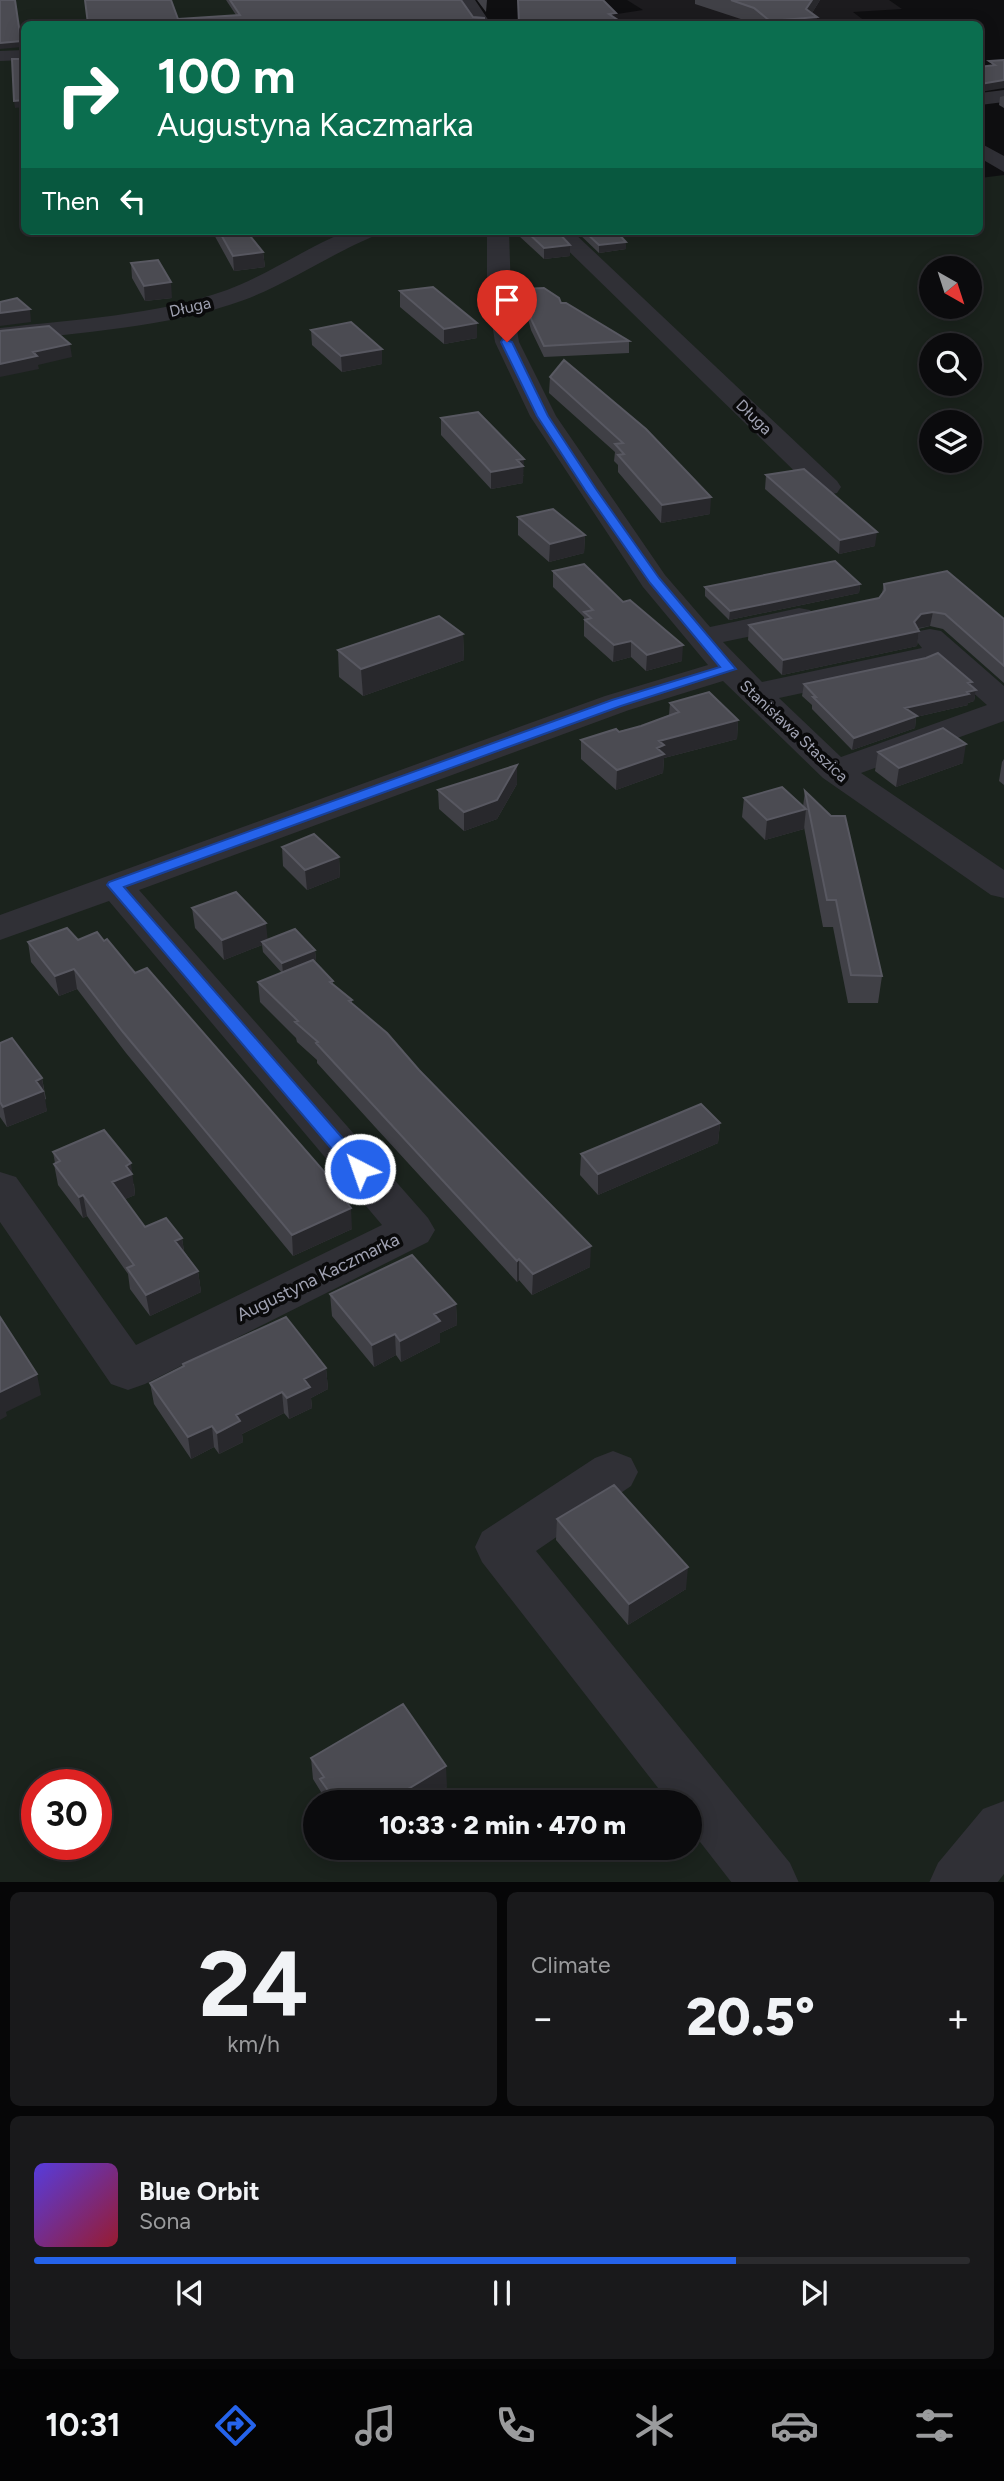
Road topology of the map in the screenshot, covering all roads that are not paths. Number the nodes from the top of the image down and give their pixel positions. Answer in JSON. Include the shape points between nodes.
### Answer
{"nodes":[{"id":1,"x":466,"y":0,"type":"edge"},
{"id":2,"x":481,"y":21,"type":"edge"},
{"id":3,"x":21,"y":55,"type":"edge"},
{"id":4,"x":0,"y":56,"type":"edge"},
{"id":5,"x":1004,"y":96,"type":"edge"},
{"id":6,"x":983,"y":99,"type":"edge"},
{"id":7,"x":983,"y":151,"type":"edge"},
{"id":8,"x":1004,"y":166,"type":"edge"},
{"id":9,"x":358,"y":235,"type":"edge"},
{"id":10,"x":498,"y":235,"type":"edge"},
{"id":11,"x":563,"y":235,"type":"edge"},
{"id":12,"x":0,"y":335,"type":"edge"},
{"id":13,"x":827,"y":487,"type":"edge"},
{"id":14,"x":828,"y":611,"type":"edge"},
{"id":15,"x":700,"y":638,"type":"junction"},
{"id":16,"x":729,"y":669,"type":"junction"},
{"id":17,"x":754,"y":694,"type":"junction"},
{"id":18,"x":1004,"y":703,"type":"edge"},
{"id":19,"x":1004,"y":710,"type":"edge"},
{"id":20,"x":835,"y":771,"type":"junction"},
{"id":21,"x":115,"y":885,"type":"junction"},
{"id":22,"x":1004,"y":887,"type":"edge"},
{"id":23,"x":0,"y":928,"type":"edge"},
{"id":24,"x":0,"y":1188,"type":"edge"},
{"id":25,"x":613,"y":1472,"type":"dead end"},
{"id":26,"x":1004,"y":1829,"type":"edge"},
{"id":27,"x":769,"y":1882,"type":"edge"},
{"id":28,"x":958,"y":1882,"type":"edge"}],
"edges":[{"from":1,"to":2,"type":"street"},
{"from":3,"to":4,"type":"street"},
{"from":5,"to":6,"type":"street"},
{"from":7,"to":8,"type":"street"},
{"from":9,"to":12,"type":"street","name":"Długa","via":[[252,288],[211,302]]},
{"from":10,"to":15,"type":"street","name":"Stanisława Staszica","via":[[499,293],[507,342],[543,416],[654,581]]},
{"from":11,"to":13,"type":"street","name":"Długa"},
{"from":14,"to":15,"type":"street"},
{"from":15,"to":16,"type":"street","name":"Stanisława Staszica"},
{"from":16,"to":17,"type":"street","name":"Stanisława Staszica"},
{"from":16,"to":21,"type":"street","via":[[617,703]]},
{"from":17,"to":18,"type":"street","via":[[927,647]]},
{"from":17,"to":20,"type":"street","name":"Stanisława Staszica"},
{"from":19,"to":20,"type":"street"},
{"from":20,"to":22,"type":"street","name":"Stanisława Staszica"},
{"from":21,"to":23,"type":"street"},
{"from":21,"to":24,"type":"street","name":"Augustyna Kaczmarka","via":[[412,1230],[128,1371]]},
{"from":25,"to":27,"type":"street","via":[[501,1547]]},
{"from":26,"to":28,"type":"street"}]}
